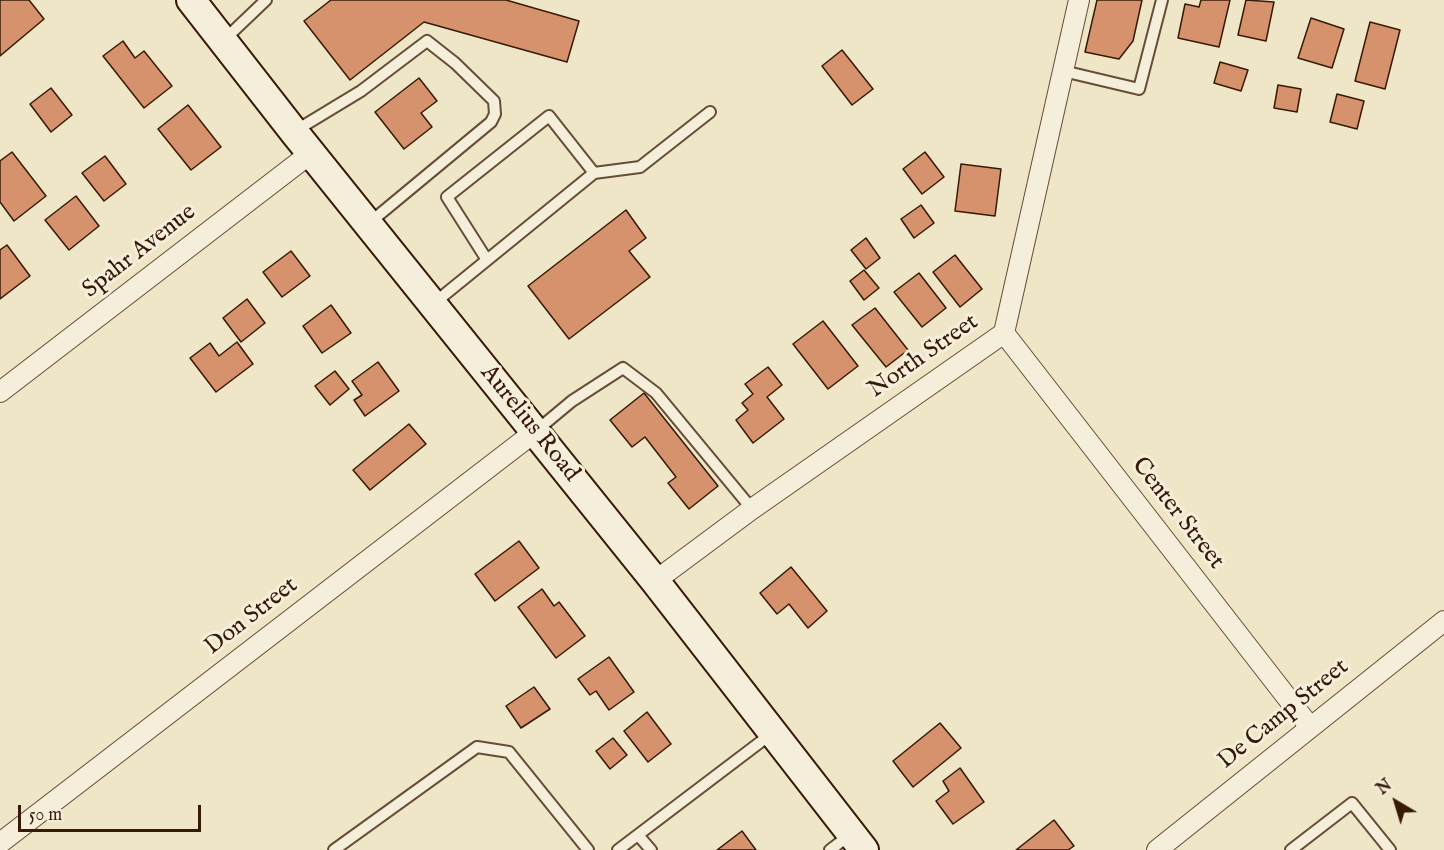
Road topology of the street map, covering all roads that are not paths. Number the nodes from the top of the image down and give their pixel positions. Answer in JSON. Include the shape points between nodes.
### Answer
{"nodes":[{"id":1,"x":191,"y":0,"type":"edge"},
{"id":2,"x":266,"y":0,"type":"edge"},
{"id":3,"x":1079,"y":0,"type":"edge"},
{"id":4,"x":1162,"y":0,"type":"edge"},
{"id":5,"x":223,"y":41,"type":"junction"},
{"id":6,"x":1062,"y":71,"type":"junction"},
{"id":7,"x":710,"y":112,"type":"dead end"},
{"id":8,"x":302,"y":142,"type":"junction"},
{"id":9,"x":594,"y":173,"type":"junction"},
{"id":10,"x":368,"y":224,"type":"junction"},
{"id":11,"x":487,"y":260,"type":"junction"},
{"id":12,"x":433,"y":304,"type":"junction"},
{"id":13,"x":1004,"y":333,"type":"junction"},
{"id":14,"x":0,"y":392,"type":"edge"},
{"id":15,"x":536,"y":431,"type":"junction"},
{"id":16,"x":752,"y":508,"type":"junction"},
{"id":17,"x":655,"y":581,"type":"junction"},
{"id":18,"x":1444,"y":621,"type":"edge"},
{"id":19,"x":1310,"y":727,"type":"junction"},
{"id":20,"x":772,"y":733,"type":"junction"},
{"id":21,"x":638,"y":835,"type":"junction"},
{"id":22,"x":0,"y":843,"type":"edge"},
{"id":23,"x":848,"y":844,"type":"edge"},
{"id":24,"x":334,"y":850,"type":"edge"},
{"id":25,"x":588,"y":850,"type":"edge"},
{"id":26,"x":618,"y":850,"type":"edge"},
{"id":27,"x":651,"y":850,"type":"edge"},
{"id":28,"x":1157,"y":850,"type":"edge"},
{"id":29,"x":1291,"y":850,"type":"edge"},
{"id":30,"x":1390,"y":850,"type":"edge"}],
"edges":[{"from":1,"to":5,"type":"street","name":"Aurelius Road"},
{"from":2,"to":5,"type":"lane"},
{"from":3,"to":6,"type":"street","name":"North Street"},
{"from":4,"to":6,"type":"lane","via":[[1139,89]]},
{"from":5,"to":8,"type":"street","name":"Aurelius Road"},
{"from":6,"to":13,"type":"street","name":"North Street"},
{"from":7,"to":9,"type":"lane","via":[[640,166]]},
{"from":8,"to":10,"type":"street","name":"Aurelius Road"},
{"from":8,"to":10,"type":"lane","via":[[427,41],[494,101],[491,122]]},
{"from":8,"to":14,"type":"street","name":"Spahr Avenue"},
{"from":9,"to":11,"type":"lane"},
{"from":9,"to":11,"type":"lane","via":[[549,116],[447,197]]},
{"from":10,"to":12,"type":"street","name":"Aurelius Road"},
{"from":11,"to":12,"type":"lane"},
{"from":12,"to":15,"type":"street","name":"Aurelius Road"},
{"from":13,"to":16,"type":"street","name":"North Street"},
{"from":13,"to":19,"type":"street","name":"Center Street"},
{"from":15,"to":16,"type":"lane","via":[[572,401],[623,369],[656,393]]},
{"from":15,"to":17,"type":"street","name":"Aurelius Road"},
{"from":15,"to":22,"type":"street","name":"Don Street"},
{"from":16,"to":17,"type":"street","name":"North Street"},
{"from":17,"to":20,"type":"street","name":"Aurelius Road"},
{"from":18,"to":19,"type":"street","name":"De Camp Street"},
{"from":19,"to":28,"type":"street","name":"De Camp Street"},
{"from":20,"to":21,"type":"lane"},
{"from":20,"to":23,"type":"street","name":"Aurelius Road"},
{"from":21,"to":26,"type":"lane"},
{"from":21,"to":27,"type":"lane"},
{"from":24,"to":25,"type":"lane","via":[[477,747],[509,752]]},
{"from":29,"to":30,"type":"lane","via":[[1352,803]]}]}
